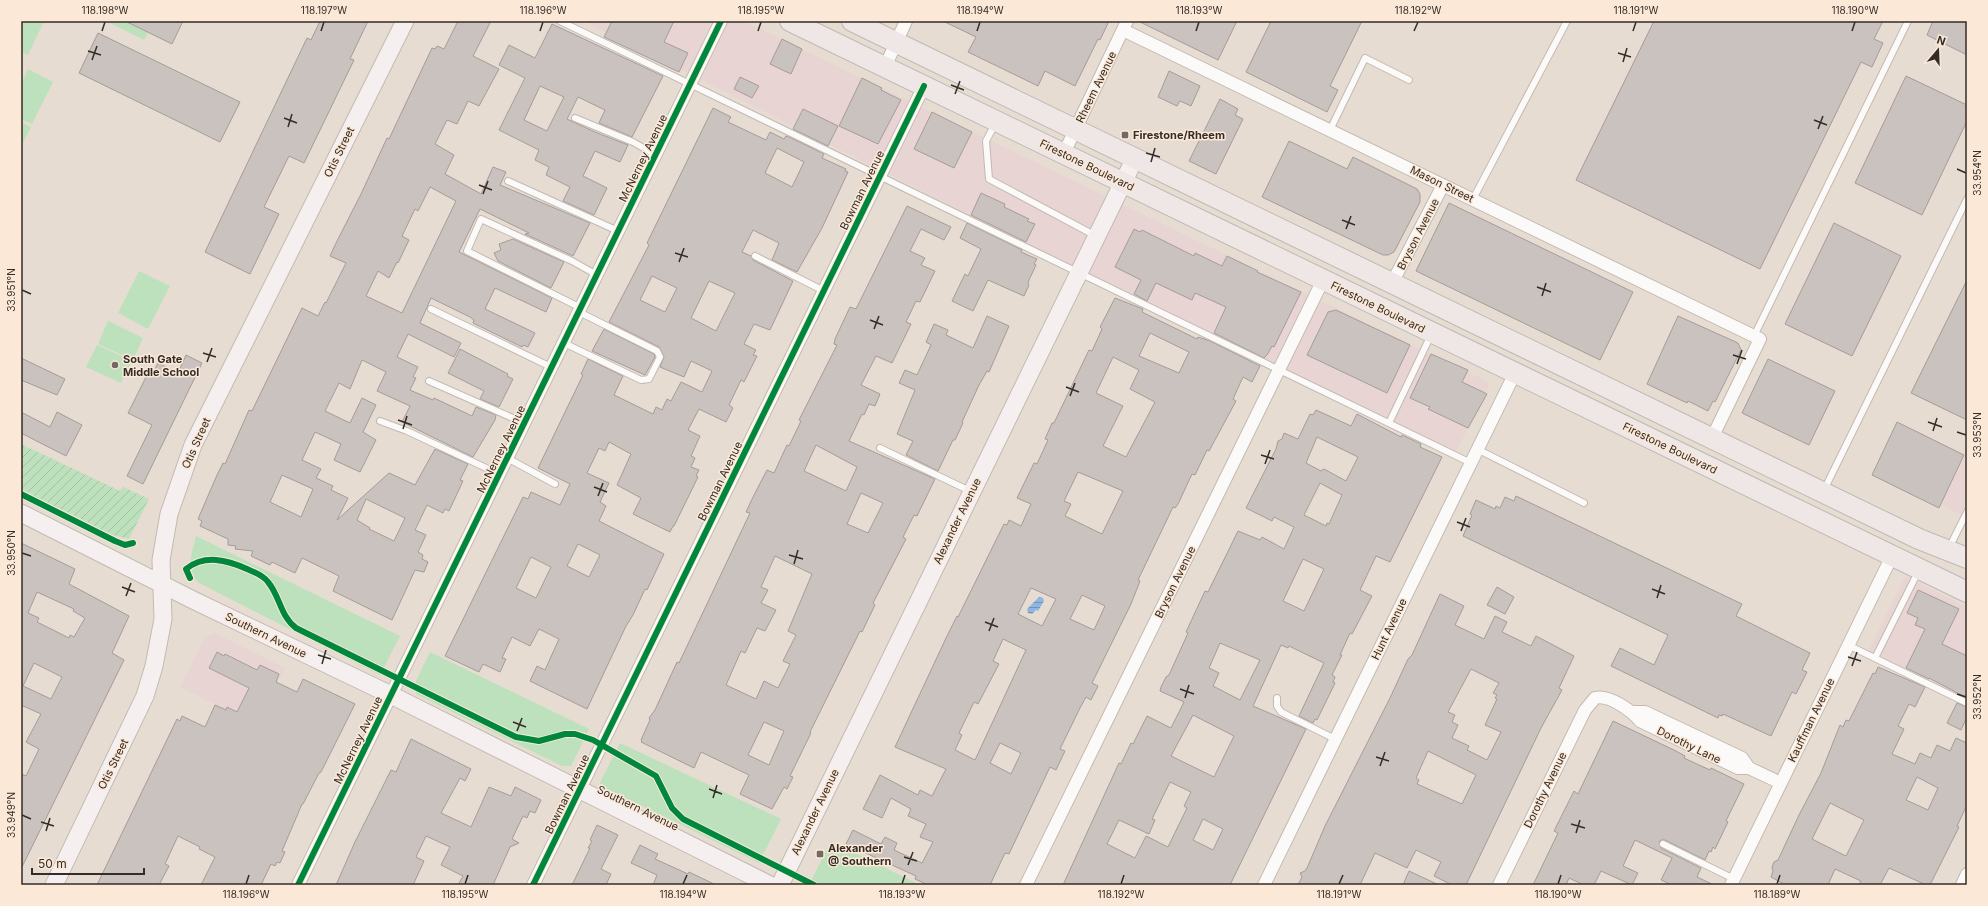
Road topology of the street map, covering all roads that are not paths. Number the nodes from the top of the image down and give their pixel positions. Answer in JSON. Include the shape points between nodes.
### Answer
{"nodes":[{"id":1,"x":405,"y":21,"type":"edge"},
{"id":2,"x":560,"y":21,"type":"edge"},
{"id":3,"x":721,"y":21,"type":"edge"},
{"id":4,"x":790,"y":21,"type":"edge"},
{"id":5,"x":852,"y":21,"type":"edge"},
{"id":6,"x":906,"y":21,"type":"edge"},
{"id":7,"x":1567,"y":21,"type":"edge"},
{"id":8,"x":1908,"y":21,"type":"edge"},
{"id":9,"x":1125,"y":25,"type":"edge"},
{"id":10,"x":896,"y":42,"type":"junction"},
{"id":11,"x":885,"y":67,"type":"junction"},
{"id":12,"x":1409,"y":80,"type":"dead end"},
{"id":13,"x":690,"y":84,"type":"junction"},
{"id":14,"x":924,"y":86,"type":"junction"},
{"id":15,"x":575,"y":118,"type":"dead end"},
{"id":16,"x":997,"y":121,"type":"junction"},
{"id":17,"x":1076,"y":128,"type":"junction"},
{"id":18,"x":1330,"y":130,"type":"junction"},
{"id":19,"x":1064,"y":153,"type":"junction"},
{"id":20,"x":656,"y":155,"type":"junction"},
{"id":21,"x":1135,"y":158,"type":"junction"},
{"id":22,"x":880,"y":176,"type":"junction"},
{"id":23,"x":508,"y":181,"type":"dead end"},
{"id":24,"x":1123,"y":183,"type":"junction"},
{"id":25,"x":1443,"y":185,"type":"junction"},
{"id":26,"x":1472,"y":199,"type":"junction"},
{"id":27,"x":1967,"y":199,"type":"edge"},
{"id":28,"x":618,"y":231,"type":"junction"},
{"id":29,"x":1097,"y":236,"type":"junction"},
{"id":30,"x":755,"y":256,"type":"dead end"},
{"id":31,"x":1079,"y":273,"type":"junction"},
{"id":32,"x":597,"y":275,"type":"junction"},
{"id":33,"x":1323,"y":280,"type":"junction"},
{"id":34,"x":1392,"y":283,"type":"junction"},
{"id":35,"x":824,"y":291,"type":"junction"},
{"id":36,"x":431,"y":309,"type":"dead end"},
{"id":37,"x":580,"y":310,"type":"junction"},
{"id":38,"x":1432,"y":333,"type":"junction"},
{"id":39,"x":1757,"y":337,"type":"junction"},
{"id":40,"x":564,"y":343,"type":"junction"},
{"id":41,"x":551,"y":368,"type":"junction"},
{"id":42,"x":1279,"y":370,"type":"junction"},
{"id":43,"x":1515,"y":373,"type":"junction"},
{"id":44,"x":428,"y":381,"type":"dead end"},
{"id":45,"x":380,"y":421,"type":"dead end"},
{"id":46,"x":524,"y":423,"type":"junction"},
{"id":47,"x":1389,"y":423,"type":"junction"},
{"id":48,"x":1712,"y":438,"type":"junction"},
{"id":49,"x":880,"y":448,"type":"dead end"},
{"id":50,"x":1477,"y":449,"type":"junction"},
{"id":51,"x":507,"y":458,"type":"junction"},
{"id":52,"x":1471,"y":463,"type":"junction"},
{"id":53,"x":499,"y":474,"type":"junction"},
{"id":54,"x":555,"y":484,"type":"dead end"},
{"id":55,"x":972,"y":492,"type":"junction"},
{"id":56,"x":1823,"y":492,"type":"junction"},
{"id":57,"x":1584,"y":503,"type":"dead end"},
{"id":58,"x":1967,"y":512,"type":"edge"},
{"id":59,"x":21,"y":513,"type":"edge"},
{"id":60,"x":1948,"y":551,"type":"junction"},
{"id":61,"x":1892,"y":556,"type":"junction"},
{"id":62,"x":1967,"y":558,"type":"edge"},
{"id":63,"x":1919,"y":569,"type":"junction"},
{"id":64,"x":162,"y":584,"type":"junction"},
{"id":65,"x":1967,"y":592,"type":"edge"},
{"id":66,"x":1848,"y":645,"type":"junction"},
{"id":67,"x":1874,"y":658,"type":"junction"},
{"id":68,"x":391,"y":695,"type":"junction"},
{"id":69,"x":1277,"y":698,"type":"dead end"},
{"id":70,"x":1595,"y":698,"type":"joint"},
{"id":71,"x":1967,"y":703,"type":"edge"},
{"id":72,"x":1335,"y":739,"type":"junction"},
{"id":73,"x":1781,"y":783,"type":"junction"},
{"id":74,"x":579,"y":790,"type":"junction"},
{"id":75,"x":1663,"y":844,"type":"dead end"},
{"id":76,"x":1967,"y":874,"type":"edge"},
{"id":77,"x":1732,"y":882,"type":"edge"},
{"id":78,"x":54,"y":885,"type":"edge"},
{"id":79,"x":298,"y":885,"type":"edge"},
{"id":80,"x":533,"y":885,"type":"edge"},
{"id":81,"x":770,"y":885,"type":"edge"},
{"id":82,"x":780,"y":885,"type":"edge"},
{"id":83,"x":1026,"y":885,"type":"edge"},
{"id":84,"x":1264,"y":885,"type":"edge"},
{"id":85,"x":1499,"y":885,"type":"edge"},
{"id":86,"x":1962,"y":885,"type":"edge"}],
"edges":[{"from":1,"to":64,"type":"street","name":"Otis Street","via":[[193,445],[169,514],[161,560]]},
{"from":2,"to":13,"type":"lane"},
{"from":3,"to":13,"type":"street","name":"McNerney Avenue"},
{"from":4,"to":11,"type":"main road","name":"Firestone Boulevard"},
{"from":5,"to":10,"type":"main road"},
{"from":6,"to":10,"type":"street"},
{"from":7,"to":26,"type":"lane"},
{"from":8,"to":39,"type":"lane"},
{"from":9,"to":17,"type":"street","name":"Rheem Avenue"},
{"from":9,"to":18,"type":"street","name":"Mason Street"},
{"from":10,"to":11,"type":"street"},
{"from":10,"to":17,"type":"main road"},
{"from":11,"to":14,"type":"main road","name":"Firestone Boulevard"},
{"from":12,"to":18,"type":"lane","via":[[1365,58]]},
{"from":13,"to":20,"type":"street","name":"McNerney Avenue"},
{"from":13,"to":22,"type":"lane"},
{"from":14,"to":16,"type":"main road","name":"Firestone Boulevard"},
{"from":14,"to":22,"type":"street","name":"Bowman Avenue"},
{"from":15,"to":20,"type":"lane"},
{"from":16,"to":19,"type":"main road","name":"Firestone Boulevard"},
{"from":16,"to":29,"type":"lane","via":[[986,142],[989,178]]},
{"from":17,"to":19,"type":"street","name":"Rheem Avenue"},
{"from":17,"to":21,"type":"main road"},
{"from":18,"to":25,"type":"street","name":"Mason Street"},
{"from":19,"to":24,"type":"main road","name":"Firestone Boulevard"},
{"from":20,"to":28,"type":"street","name":"McNerney Avenue"},
{"from":21,"to":24,"type":"street","name":"Alexander Avenue"},
{"from":21,"to":34,"type":"main road"},
{"from":22,"to":31,"type":"lane"},
{"from":22,"to":35,"type":"street","name":"Bowman Avenue"},
{"from":23,"to":28,"type":"lane"},
{"from":24,"to":29,"type":"street","name":"Alexander Avenue"},
{"from":24,"to":33,"type":"main road","name":"Firestone Boulevard"},
{"from":25,"to":26,"type":"street","name":"Mason Street"},
{"from":25,"to":34,"type":"street","name":"Bryson Avenue"},
{"from":26,"to":39,"type":"street","name":"Mason Street"},
{"from":27,"to":56,"type":"lane"},
{"from":28,"to":32,"type":"street","name":"McNerney Avenue"},
{"from":29,"to":31,"type":"street","name":"Alexander Avenue"},
{"from":30,"to":35,"type":"lane"},
{"from":31,"to":42,"type":"lane"},
{"from":31,"to":55,"type":"street","name":"Alexander Avenue"},
{"from":32,"to":37,"type":"street","name":"McNerney Avenue"},
{"from":32,"to":37,"type":"lane","via":[[482,218],[467,251]]},
{"from":33,"to":38,"type":"main road","name":"Firestone Boulevard"},
{"from":33,"to":42,"type":"street","name":"Bryson Avenue"},
{"from":34,"to":48,"type":"main road"},
{"from":35,"to":74,"type":"street","name":"Bowman Avenue"},
{"from":36,"to":41,"type":"lane"},
{"from":37,"to":40,"type":"street","name":"McNerney Avenue"},
{"from":37,"to":40,"type":"lane","via":[[657,351],[660,358],[648,379],[640,380]]},
{"from":38,"to":43,"type":"main road","name":"Firestone Boulevard"},
{"from":38,"to":47,"type":"lane"},
{"from":39,"to":48,"type":"street"},
{"from":40,"to":41,"type":"street","name":"McNerney Avenue"},
{"from":41,"to":46,"type":"street","name":"McNerney Avenue"},
{"from":42,"to":47,"type":"lane"},
{"from":42,"to":83,"type":"street","name":"Bryson Avenue"},
{"from":43,"to":50,"type":"street","name":"Hunt Avenue"},
{"from":43,"to":61,"type":"main road","name":"Firestone Boulevard"},
{"from":44,"to":46,"type":"lane"},
{"from":45,"to":53,"type":"lane"},
{"from":46,"to":51,"type":"street","name":"McNerney Avenue"},
{"from":47,"to":52,"type":"lane"},
{"from":48,"to":56,"type":"main road"},
{"from":49,"to":55,"type":"lane"},
{"from":50,"to":52,"type":"street","name":"Hunt Avenue"},
{"from":50,"to":57,"type":"lane"},
{"from":51,"to":53,"type":"street","name":"McNerney Avenue"},
{"from":51,"to":54,"type":"lane"},
{"from":52,"to":72,"type":"street","name":"Hunt Avenue"},
{"from":53,"to":68,"type":"street","name":"McNerney Avenue"},
{"from":55,"to":82,"type":"street","name":"Alexander Avenue"},
{"from":56,"to":60,"type":"main road"},
{"from":58,"to":60,"type":"lane"},
{"from":59,"to":64,"type":"street","name":"Southern Avenue"},
{"from":60,"to":62,"type":"main road"},
{"from":61,"to":63,"type":"main road","name":"Firestone Boulevard"},
{"from":61,"to":66,"type":"street","name":"Kauffman Avenue"},
{"from":63,"to":65,"type":"main road","name":"Firestone Boulevard"},
{"from":63,"to":67,"type":"lane"},
{"from":64,"to":68,"type":"street","name":"Southern Avenue"},
{"from":64,"to":78,"type":"street","name":"Otis Street","via":[[162,619],[154,666],[145,696]]},
{"from":66,"to":67,"type":"lane"},
{"from":66,"to":73,"type":"street","name":"Kauffman Avenue"},
{"from":67,"to":71,"type":"lane"},
{"from":68,"to":74,"type":"street","name":"Southern Avenue"},
{"from":68,"to":79,"type":"street","name":"McNerney Avenue"},
{"from":69,"to":72,"type":"lane","via":[[1277,706],[1281,712]]},
{"from":70,"to":73,"type":"street","name":"Dorothy Lane","via":[[1604,698],[1633,712],[1645,712],[1659,718],[1742,758],[1749,768]]},
{"from":70,"to":85,"type":"street","name":"Dorothy Avenue","via":[[1585,710]]},
{"from":72,"to":84,"type":"street","name":"Hunt Avenue"},
{"from":73,"to":77,"type":"street","name":"Kauffman Avenue"},
{"from":74,"to":80,"type":"street","name":"Bowman Avenue"},
{"from":74,"to":81,"type":"street","name":"Southern Avenue"},
{"from":75,"to":77,"type":"lane"},
{"from":76,"to":86,"type":"street"}]}
